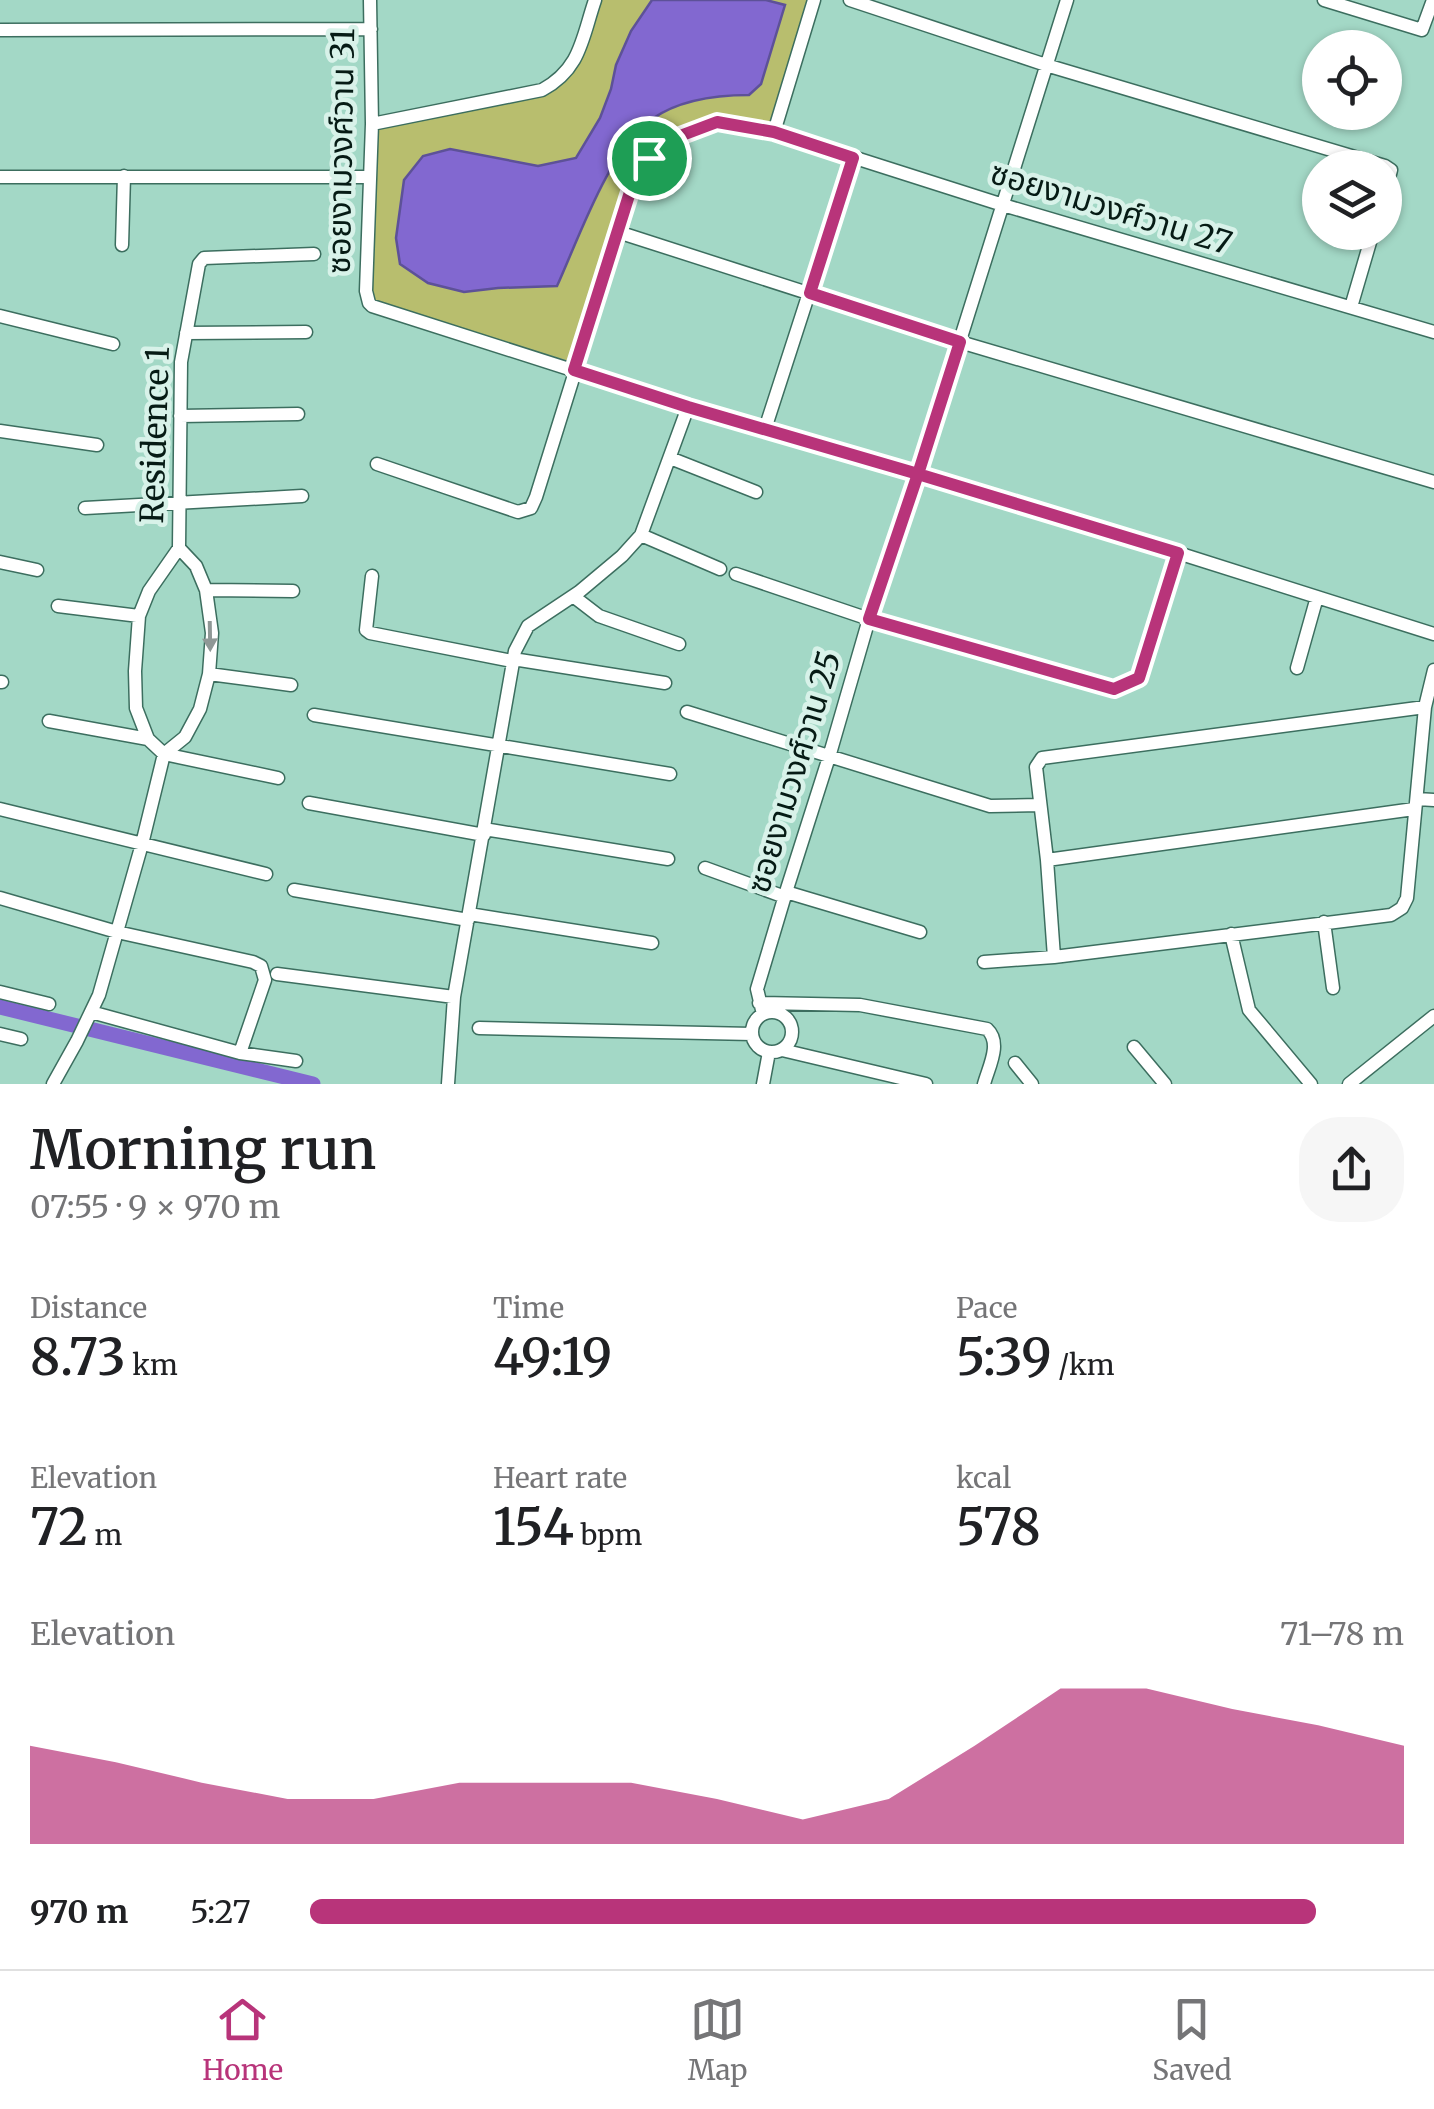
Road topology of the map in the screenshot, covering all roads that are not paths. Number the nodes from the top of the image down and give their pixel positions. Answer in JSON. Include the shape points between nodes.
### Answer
{"nodes":[{"id":1,"x":370,"y":0,"type":"edge"},
{"id":2,"x":595,"y":0,"type":"edge"},
{"id":3,"x":814,"y":0,"type":"edge"},
{"id":4,"x":850,"y":0,"type":"edge"},
{"id":5,"x":1067,"y":0,"type":"edge"},
{"id":6,"x":1324,"y":0,"type":"edge"},
{"id":7,"x":1432,"y":0,"type":"edge"},
{"id":8,"x":371,"y":29,"type":"junction"},
{"id":9,"x":0,"y":30,"type":"edge"},
{"id":10,"x":1046,"y":65,"type":"junction"},
{"id":11,"x":372,"y":124,"type":"junction"},
{"id":12,"x":774,"y":132,"type":"junction"},
{"id":13,"x":1331,"y":150,"type":"edge"},
{"id":14,"x":853,"y":158,"type":"junction"},
{"id":15,"x":124,"y":176,"type":"junction"},
{"id":16,"x":0,"y":177,"type":"edge"},
{"id":17,"x":370,"y":177,"type":"junction"},
{"id":18,"x":1003,"y":205,"type":"junction"},
{"id":19,"x":618,"y":232,"type":"junction"},
{"id":20,"x":122,"y":245,"type":"dead end"},
{"id":21,"x":1368,"y":250,"type":"edge"},
{"id":22,"x":314,"y":254,"type":"dead end"},
{"id":23,"x":810,"y":293,"type":"junction"},
{"id":24,"x":1351,"y":307,"type":"junction"},
{"id":25,"x":0,"y":316,"type":"edge"},
{"id":26,"x":306,"y":332,"type":"dead end"},
{"id":27,"x":1434,"y":332,"type":"edge"},
{"id":28,"x":186,"y":333,"type":"junction"},
{"id":29,"x":960,"y":342,"type":"junction"},
{"id":30,"x":113,"y":344,"type":"dead end"},
{"id":31,"x":574,"y":370,"type":"junction"},
{"id":32,"x":688,"y":407,"type":"junction"},
{"id":33,"x":298,"y":414,"type":"dead end"},
{"id":34,"x":180,"y":416,"type":"junction"},
{"id":35,"x":765,"y":429,"type":"junction"},
{"id":36,"x":0,"y":431,"type":"edge"},
{"id":37,"x":97,"y":445,"type":"dead end"},
{"id":38,"x":670,"y":458,"type":"junction"},
{"id":39,"x":377,"y":464,"type":"dead end"},
{"id":40,"x":918,"y":474,"type":"junction"},
{"id":41,"x":1434,"y":482,"type":"edge"},
{"id":42,"x":756,"y":492,"type":"dead end"},
{"id":43,"x":302,"y":496,"type":"dead end"},
{"id":44,"x":180,"y":504,"type":"junction"},
{"id":45,"x":85,"y":508,"type":"dead end"},
{"id":46,"x":642,"y":535,"type":"junction"},
{"id":47,"x":179,"y":548,"type":"junction"},
{"id":48,"x":1178,"y":553,"type":"junction"},
{"id":49,"x":0,"y":562,"type":"edge"},
{"id":50,"x":720,"y":569,"type":"dead end"},
{"id":51,"x":37,"y":570,"type":"dead end"},
{"id":52,"x":736,"y":574,"type":"dead end"},
{"id":53,"x":372,"y":576,"type":"dead end"},
{"id":54,"x":206,"y":590,"type":"junction"},
{"id":55,"x":293,"y":591,"type":"dead end"},
{"id":56,"x":573,"y":596,"type":"junction"},
{"id":57,"x":1317,"y":597,"type":"junction"},
{"id":58,"x":58,"y":606,"type":"dead end"},
{"id":59,"x":139,"y":616,"type":"junction"},
{"id":60,"x":869,"y":619,"type":"junction"},
{"id":61,"x":1434,"y":634,"type":"edge"},
{"id":62,"x":679,"y":644,"type":"dead end"},
{"id":63,"x":512,"y":660,"type":"junction"},
{"id":64,"x":1297,"y":668,"type":"dead end"},
{"id":65,"x":1434,"y":670,"type":"edge"},
{"id":66,"x":209,"y":674,"type":"junction"},
{"id":67,"x":665,"y":683,"type":"dead end"},
{"id":68,"x":291,"y":685,"type":"dead end"},
{"id":69,"x":1425,"y":708,"type":"junction"},
{"id":70,"x":687,"y":712,"type":"dead end"},
{"id":71,"x":314,"y":715,"type":"dead end"},
{"id":72,"x":48,"y":721,"type":"dead end"},
{"id":73,"x":148,"y":739,"type":"junction"},
{"id":74,"x":498,"y":746,"type":"junction"},
{"id":75,"x":164,"y":754,"type":"junction"},
{"id":76,"x":829,"y":757,"type":"junction"},
{"id":77,"x":670,"y":774,"type":"dead end"},
{"id":78,"x":278,"y":778,"type":"dead end"},
{"id":79,"x":1434,"y":800,"type":"edge"},
{"id":80,"x":309,"y":802,"type":"dead end"},
{"id":81,"x":1415,"y":804,"type":"junction"},
{"id":82,"x":1040,"y":805,"type":"junction"},
{"id":83,"x":0,"y":809,"type":"edge"},
{"id":84,"x":484,"y":832,"type":"junction"},
{"id":85,"x":142,"y":844,"type":"junction"},
{"id":86,"x":668,"y":858,"type":"dead end"},
{"id":87,"x":1047,"y":860,"type":"junction"},
{"id":88,"x":705,"y":868,"type":"dead end"},
{"id":89,"x":266,"y":874,"type":"dead end"},
{"id":90,"x":294,"y":890,"type":"dead end"},
{"id":91,"x":786,"y":894,"type":"junction"},
{"id":92,"x":0,"y":898,"type":"edge"},
{"id":93,"x":469,"y":917,"type":"junction"},
{"id":94,"x":1324,"y":922,"type":"junction"},
{"id":95,"x":117,"y":932,"type":"junction"},
{"id":96,"x":920,"y":932,"type":"dead end"},
{"id":97,"x":1231,"y":934,"type":"junction"},
{"id":98,"x":652,"y":944,"type":"dead end"},
{"id":99,"x":1054,"y":956,"type":"junction"},
{"id":100,"x":984,"y":962,"type":"dead end"},
{"id":101,"x":276,"y":974,"type":"dead end"},
{"id":102,"x":1333,"y":988,"type":"dead end"},
{"id":103,"x":0,"y":992,"type":"edge"},
{"id":104,"x":454,"y":997,"type":"junction"},
{"id":105,"x":760,"y":1002,"type":"junction"},
{"id":106,"x":48,"y":1004,"type":"dead end"},
{"id":107,"x":90,"y":1014,"type":"junction"},
{"id":108,"x":1434,"y":1016,"type":"edge"},
{"id":109,"x":479,"y":1028,"type":"dead end"},
{"id":110,"x":0,"y":1034,"type":"edge"},
{"id":111,"x":752,"y":1034,"type":"junction"},
{"id":112,"x":21,"y":1039,"type":"dead end"},
{"id":113,"x":1134,"y":1047,"type":"dead end"},
{"id":114,"x":775,"y":1051,"type":"junction"},
{"id":115,"x":240,"y":1053,"type":"junction"},
{"id":116,"x":296,"y":1061,"type":"dead end"},
{"id":117,"x":1016,"y":1063,"type":"dead end"},
{"id":118,"x":52,"y":1084,"type":"edge"},
{"id":119,"x":448,"y":1084,"type":"edge"},
{"id":120,"x":764,"y":1084,"type":"edge"},
{"id":121,"x":926,"y":1084,"type":"edge"},
{"id":122,"x":984,"y":1084,"type":"edge"},
{"id":123,"x":1032,"y":1084,"type":"edge"},
{"id":124,"x":1166,"y":1084,"type":"edge"},
{"id":125,"x":1311,"y":1084,"type":"edge"},
{"id":126,"x":1349,"y":1084,"type":"edge"}],
"edges":[{"from":1,"to":8,"type":"street","name":"ซอยงามวงศ์วาน 31"},
{"from":2,"to":11,"type":"street","via":[[574,63],[560,80],[542,90]]},
{"from":3,"to":12,"type":"street"},
{"from":4,"to":10,"type":"street"},
{"from":5,"to":10,"type":"street","name":"ซอยงามวงศ์วาน 25"},
{"from":6,"to":7,"type":"street","via":[[1420,30]]},
{"from":8,"to":9,"type":"street"},
{"from":8,"to":11,"type":"street","name":"ซอยงามวงศ์วาน 31"},
{"from":10,"to":13,"type":"street"},
{"from":10,"to":18,"type":"street","name":"ซอยงามวงศ์วาน 25"},
{"from":11,"to":17,"type":"street","name":"ซอยงามวงศ์วาน 31"},
{"from":12,"to":14,"type":"street","name":"ซอยงามวงศ์วาน 27"},
{"from":12,"to":19,"type":"street","name":"ซอยงามวงศ์วาน 27","via":[[717,122],[664,142],[636,173]]},
{"from":14,"to":18,"type":"street","name":"ซอยงามวงศ์วาน 27"},
{"from":14,"to":23,"type":"street"},
{"from":15,"to":16,"type":"street"},
{"from":15,"to":17,"type":"street"},
{"from":15,"to":20,"type":"street"},
{"from":17,"to":31,"type":"street","name":"ซอยงามวงศ์วาน 31","via":[[368,304]]},
{"from":18,"to":24,"type":"street","name":"ซอยงามวงศ์วาน 27"},
{"from":18,"to":29,"type":"street","name":"ซอยงามวงศ์วาน 25"},
{"from":19,"to":23,"type":"street"},
{"from":19,"to":31,"type":"street","name":"ซอยงามวงศ์วาน 27"},
{"from":21,"to":24,"type":"street"},
{"from":22,"to":28,"type":"street","name":"Residence 1","via":[[204,258]]},
{"from":23,"to":29,"type":"street"},
{"from":23,"to":35,"type":"street"},
{"from":24,"to":27,"type":"street","name":"ซอยงามวงศ์วาน 27"},
{"from":25,"to":30,"type":"street"},
{"from":26,"to":28,"type":"street"},
{"from":28,"to":34,"type":"street","name":"Residence 1"},
{"from":29,"to":40,"type":"street","name":"ซอยงามวงศ์วาน 25"},
{"from":29,"to":41,"type":"street"},
{"from":31,"to":32,"type":"street"},
{"from":31,"to":39,"type":"street","name":"ซอยงามวงศ์วาน 27","via":[[530,508],[518,512]]},
{"from":32,"to":35,"type":"street"},
{"from":32,"to":38,"type":"street"},
{"from":33,"to":34,"type":"street"},
{"from":34,"to":44,"type":"street","name":"Residence 1"},
{"from":35,"to":40,"type":"street"},
{"from":36,"to":37,"type":"street"},
{"from":38,"to":42,"type":"street"},
{"from":38,"to":46,"type":"street"},
{"from":40,"to":48,"type":"street"},
{"from":40,"to":60,"type":"street","name":"ซอยงามวงศ์วาน 25"},
{"from":43,"to":44,"type":"street"},
{"from":44,"to":45,"type":"street"},
{"from":44,"to":47,"type":"street","name":"Residence 1"},
{"from":46,"to":50,"type":"street"},
{"from":46,"to":56,"type":"street"},
{"from":47,"to":54,"type":"street","name":"Residence 1"},
{"from":47,"to":59,"type":"street","name":"Residence 1"},
{"from":48,"to":57,"type":"street"},
{"from":48,"to":60,"type":"street","via":[[1139,678],[1114,689]]},
{"from":49,"to":51,"type":"street"},
{"from":52,"to":60,"type":"street"},
{"from":53,"to":63,"type":"street","via":[[370,633]]},
{"from":54,"to":55,"type":"street"},
{"from":54,"to":66,"type":"street","name":"Residence 1","one_way":true},
{"from":56,"to":62,"type":"street","via":[[598,616]]},
{"from":56,"to":63,"type":"street","via":[[528,626]]},
{"from":57,"to":61,"type":"street"},
{"from":57,"to":64,"type":"street"},
{"from":58,"to":59,"type":"street"},
{"from":59,"to":73,"type":"street","name":"Residence 1","via":[[136,708]]},
{"from":60,"to":76,"type":"street","name":"ซอยงามวงศ์วาน 25"},
{"from":63,"to":67,"type":"street"},
{"from":63,"to":74,"type":"street"},
{"from":65,"to":69,"type":"street"},
{"from":66,"to":68,"type":"street"},
{"from":66,"to":75,"type":"street","name":"Residence 1","via":[[185,737]]},
{"from":69,"to":81,"type":"street"},
{"from":69,"to":82,"type":"street","via":[[1042,758],[1036,767]]},
{"from":70,"to":76,"type":"street"},
{"from":71,"to":74,"type":"street"},
{"from":72,"to":73,"type":"street"},
{"from":73,"to":75,"type":"street"},
{"from":74,"to":77,"type":"street"},
{"from":74,"to":84,"type":"street"},
{"from":75,"to":78,"type":"street"},
{"from":75,"to":85,"type":"street","name":"Residence 1"},
{"from":76,"to":82,"type":"street","via":[[990,806]]},
{"from":76,"to":91,"type":"street","name":"ซอยงามวงศ์วาน 25"},
{"from":79,"to":81,"type":"street"},
{"from":80,"to":84,"type":"street"},
{"from":81,"to":87,"type":"street"},
{"from":81,"to":94,"type":"street","via":[[1402,908]]},
{"from":82,"to":87,"type":"street"},
{"from":83,"to":85,"type":"street"},
{"from":84,"to":86,"type":"street"},
{"from":84,"to":93,"type":"street"},
{"from":85,"to":89,"type":"street"},
{"from":85,"to":95,"type":"street","name":"Residence 1"},
{"from":87,"to":99,"type":"street"},
{"from":88,"to":91,"type":"street"},
{"from":90,"to":93,"type":"street"},
{"from":91,"to":96,"type":"street"},
{"from":91,"to":105,"type":"street","name":"ซอยงามวงศ์วาน 25"},
{"from":92,"to":95,"type":"street"},
{"from":93,"to":98,"type":"street"},
{"from":93,"to":104,"type":"street"},
{"from":94,"to":97,"type":"street"},
{"from":94,"to":102,"type":"street"},
{"from":95,"to":107,"type":"street","name":"Residence 1"},
{"from":95,"to":115,"type":"street","via":[[262,966],[265,980]]},
{"from":97,"to":99,"type":"street"},
{"from":97,"to":125,"type":"street","via":[[1249,1010]]},
{"from":99,"to":100,"type":"street"},
{"from":101,"to":104,"type":"street"},
{"from":103,"to":106,"type":"street"},
{"from":104,"to":119,"type":"street"},
{"from":105,"to":111,"type":"street","name":"ซอยงามวงศ์วาน 25"},
{"from":105,"to":114,"type":"street","via":[[791,1022],[791,1041]]},
{"from":105,"to":122,"type":"street","via":[[860,1005],[988,1029],[996,1044]]},
{"from":107,"to":115,"type":"street"},
{"from":107,"to":118,"type":"street","name":"Residence 1"},
{"from":108,"to":126,"type":"street"},
{"from":109,"to":111,"type":"street"},
{"from":110,"to":112,"type":"street"},
{"from":111,"to":114,"type":"street","via":[[757,1046]]},
{"from":113,"to":124,"type":"street"},
{"from":114,"to":120,"type":"street"},
{"from":114,"to":121,"type":"street"},
{"from":115,"to":116,"type":"street"},
{"from":117,"to":123,"type":"street"}]}
